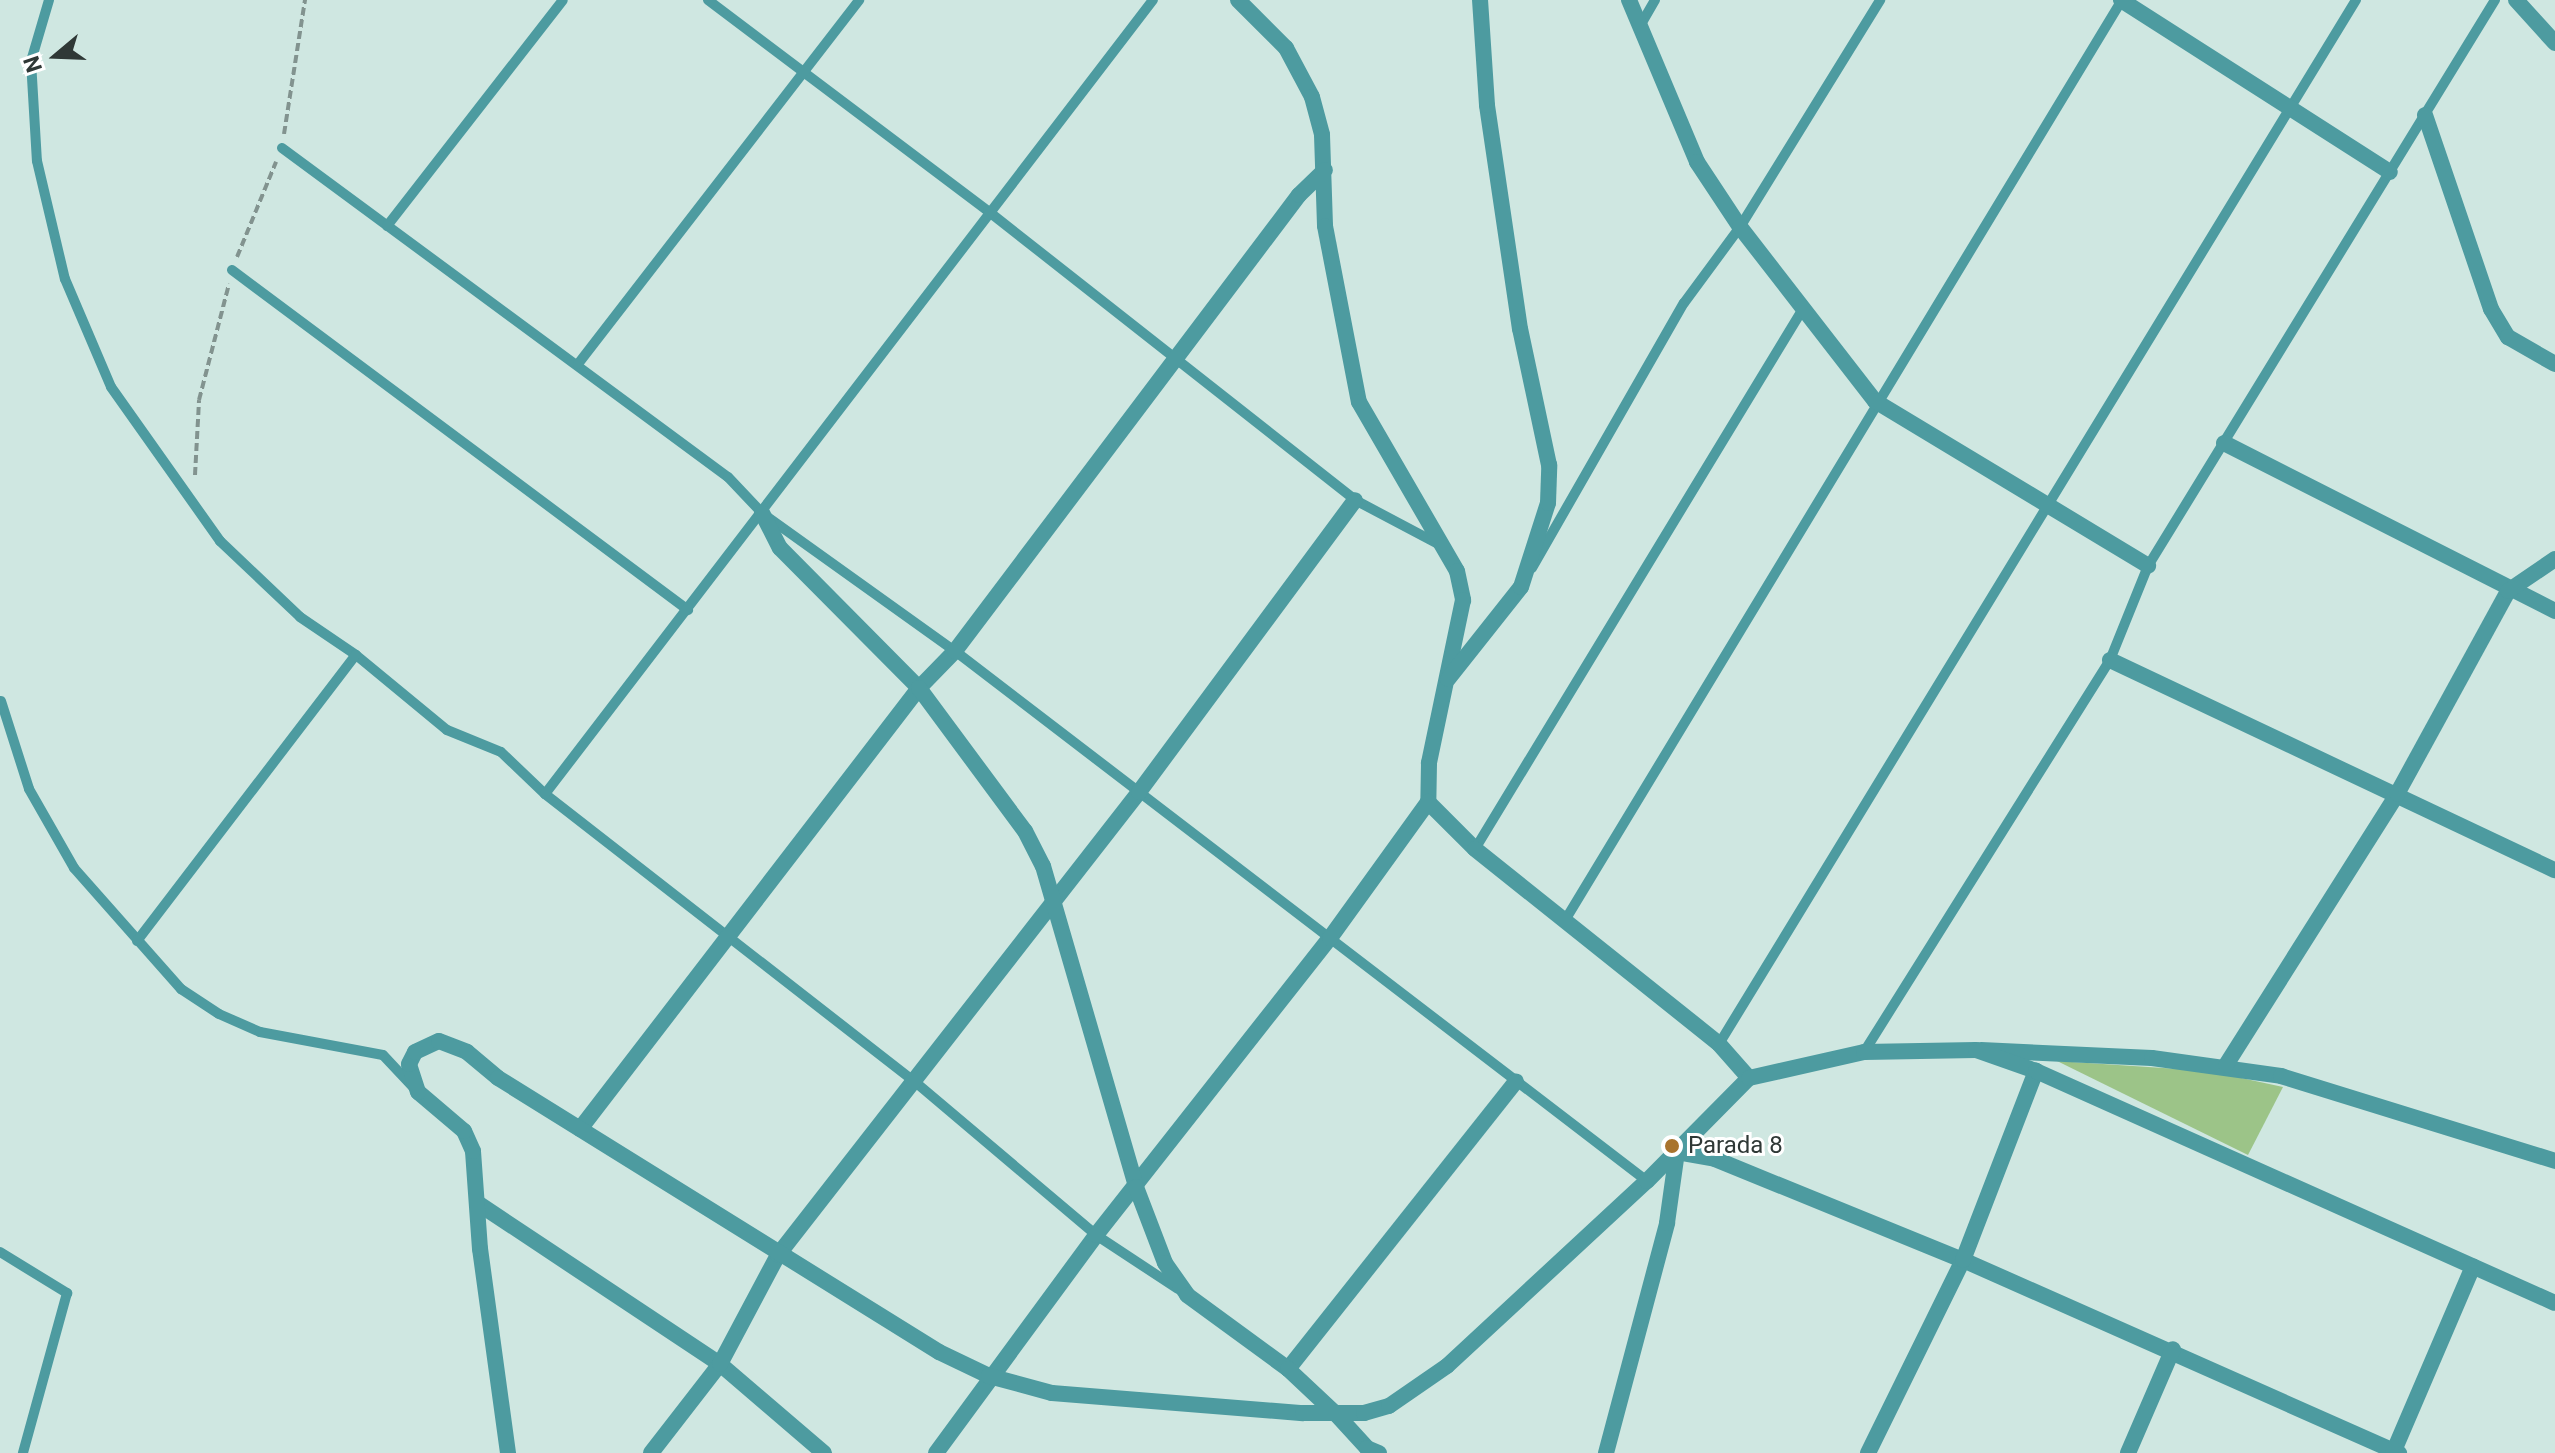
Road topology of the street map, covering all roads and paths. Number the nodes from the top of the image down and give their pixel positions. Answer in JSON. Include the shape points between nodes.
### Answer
{"nodes":[{"id":1,"x":49,"y":0,"type":"edge"},
{"id":2,"x":563,"y":0,"type":"edge"},
{"id":3,"x":708,"y":0,"type":"edge"},
{"id":4,"x":859,"y":0,"type":"edge"},
{"id":5,"x":1153,"y":0,"type":"edge"},
{"id":6,"x":1238,"y":0,"type":"edge"},
{"id":7,"x":1480,"y":0,"type":"edge"},
{"id":8,"x":1629,"y":0,"type":"edge"},
{"id":9,"x":1655,"y":0,"type":"edge"},
{"id":10,"x":1880,"y":0,"type":"edge"},
{"id":11,"x":2122,"y":0,"type":"edge"},
{"id":12,"x":2356,"y":0,"type":"edge"},
{"id":13,"x":2495,"y":0,"type":"edge"},
{"id":14,"x":2516,"y":0,"type":"edge"},
{"id":15,"x":1638,"y":29,"type":"junction"},
{"id":16,"x":2555,"y":43,"type":"edge"},
{"id":17,"x":804,"y":71,"type":"junction"},
{"id":18,"x":2288,"y":107,"type":"junction"},
{"id":19,"x":2425,"y":115,"type":"junction"},
{"id":20,"x":282,"y":148,"type":"dead end"},
{"id":21,"x":1325,"y":170,"type":"junction"},
{"id":22,"x":2390,"y":172,"type":"junction"},
{"id":23,"x":988,"y":211,"type":"junction"},
{"id":24,"x":387,"y":226,"type":"junction"},
{"id":25,"x":1740,"y":227,"type":"junction"},
{"id":26,"x":232,"y":270,"type":"dead end"},
{"id":27,"x":1805,"y":306,"type":"junction"},
{"id":28,"x":1177,"y":358,"type":"junction"},
{"id":29,"x":578,"y":364,"type":"junction"},
{"id":30,"x":2555,"y":364,"type":"edge"},
{"id":31,"x":1875,"y":401,"type":"junction"},
{"id":32,"x":2224,"y":443,"type":"junction"},
{"id":33,"x":1355,"y":500,"type":"junction"},
{"id":34,"x":2045,"y":506,"type":"junction"},
{"id":35,"x":762,"y":513,"type":"junction"},
{"id":36,"x":1444,"y":547,"type":"junction"},
{"id":37,"x":2555,"y":559,"type":"edge"},
{"id":38,"x":2148,"y":566,"type":"junction"},
{"id":39,"x":1521,"y":587,"type":"junction"},
{"id":40,"x":2508,"y":591,"type":"junction"},
{"id":41,"x":688,"y":610,"type":"junction"},
{"id":42,"x":2555,"y":611,"type":"edge"},
{"id":43,"x":955,"y":651,"type":"junction"},
{"id":44,"x":356,"y":655,"type":"junction"},
{"id":45,"x":2110,"y":660,"type":"junction"},
{"id":46,"x":1447,"y":681,"type":"junction"},
{"id":47,"x":919,"y":688,"type":"junction"},
{"id":48,"x":1,"y":701,"type":"edge"},
{"id":49,"x":1139,"y":792,"type":"junction"},
{"id":50,"x":545,"y":794,"type":"junction"},
{"id":51,"x":2397,"y":794,"type":"junction"},
{"id":52,"x":1428,"y":802,"type":"junction"},
{"id":53,"x":1475,"y":849,"type":"junction"},
{"id":54,"x":2555,"y":870,"type":"edge"},
{"id":55,"x":1054,"y":899,"type":"junction"},
{"id":56,"x":1564,"y":922,"type":"junction"},
{"id":57,"x":731,"y":935,"type":"junction"},
{"id":58,"x":1330,"y":938,"type":"junction"},
{"id":59,"x":137,"y":941,"type":"junction"},
{"id":60,"x":1719,"y":1044,"type":"junction"},
{"id":61,"x":1976,"y":1050,"type":"junction"},
{"id":62,"x":1864,"y":1052,"type":"junction"},
{"id":63,"x":2226,"y":1065,"type":"junction"},
{"id":64,"x":2036,"y":1071,"type":"junction"},
{"id":65,"x":1749,"y":1078,"type":"junction"},
{"id":66,"x":914,"y":1081,"type":"junction"},
{"id":67,"x":1516,"y":1081,"type":"junction"},
{"id":68,"x":418,"y":1092,"type":"junction"},
{"id":69,"x":580,"y":1129,"type":"junction"},
{"id":70,"x":1677,"y":1152,"type":"junction"},
{"id":71,"x":2555,"y":1161,"type":"edge"},
{"id":72,"x":1647,"y":1181,"type":"junction"},
{"id":73,"x":1136,"y":1187,"type":"junction"},
{"id":74,"x":479,"y":1204,"type":"junction"},
{"id":75,"x":1096,"y":1235,"type":"junction"},
{"id":76,"x":0,"y":1252,"type":"edge"},
{"id":77,"x":778,"y":1255,"type":"junction"},
{"id":78,"x":1963,"y":1260,"type":"junction"},
{"id":79,"x":2473,"y":1266,"type":"junction"},
{"id":80,"x":1187,"y":1295,"type":"junction"},
{"id":81,"x":2555,"y":1303,"type":"edge"},
{"id":82,"x":2173,"y":1349,"type":"junction"},
{"id":83,"x":720,"y":1364,"type":"junction"},
{"id":84,"x":1288,"y":1369,"type":"junction"},
{"id":85,"x":989,"y":1376,"type":"junction"},
{"id":86,"x":1336,"y":1414,"type":"junction"},
{"id":87,"x":1370,"y":1451,"type":"edge"},
{"id":88,"x":2395,"y":1452,"type":"edge"},
{"id":89,"x":23,"y":1453,"type":"edge"},
{"id":90,"x":508,"y":1453,"type":"edge"},
{"id":91,"x":651,"y":1453,"type":"edge"},
{"id":92,"x":824,"y":1453,"type":"edge"},
{"id":93,"x":936,"y":1453,"type":"edge"},
{"id":94,"x":1606,"y":1453,"type":"edge"},
{"id":95,"x":1868,"y":1453,"type":"edge"},
{"id":96,"x":2128,"y":1453,"type":"edge"}],
"edges":[{"from":1,"to":44,"type":"lane","via":[[31,61],[37,161],[65,279],[111,387],[220,541],[259,584]]},
{"from":2,"to":24,"type":"lane"},
{"from":3,"to":17,"type":"lane"},
{"from":4,"to":17,"type":"lane"},
{"from":5,"to":23,"type":"lane"},
{"from":6,"to":21,"type":"street","via":[[1270,29],[1301,70],[1322,135]]},
{"from":7,"to":39,"type":"street","via":[[1487,105],[1520,329],[1549,465],[1548,503]]},
{"from":8,"to":15,"type":"street"},
{"from":9,"to":15,"type":"lane"},
{"from":10,"to":25,"type":"lane"},
{"from":11,"to":18,"type":"street"},
{"from":11,"to":31,"type":"lane"},
{"from":12,"to":18,"type":"lane"},
{"from":13,"to":19,"type":"lane"},
{"from":14,"to":16,"type":"street"},
{"from":15,"to":25,"type":"street","via":[[1697,162]]},
{"from":17,"to":23,"type":"lane"},
{"from":17,"to":29,"type":"lane"},
{"from":18,"to":22,"type":"street"},
{"from":18,"to":34,"type":"lane"},
{"from":19,"to":22,"type":"lane"},
{"from":19,"to":30,"type":"street","via":[[2491,309],[2508,337]]},
{"from":20,"to":24,"type":"lane"},
{"from":21,"to":28,"type":"street","via":[[1299,195]]},
{"from":21,"to":36,"type":"street","via":[[1325,226],[1359,402]]},
{"from":22,"to":32,"type":"lane"},
{"from":23,"to":28,"type":"lane"},
{"from":23,"to":35,"type":"lane"},
{"from":24,"to":29,"type":"lane"},
{"from":25,"to":27,"type":"street"},
{"from":25,"to":39,"type":"lane","via":[[1684,303]]},
{"from":26,"to":41,"type":"lane"},
{"from":27,"to":31,"type":"street"},
{"from":27,"to":53,"type":"lane"},
{"from":28,"to":33,"type":"lane"},
{"from":28,"to":43,"type":"street"},
{"from":29,"to":35,"type":"lane","via":[[728,477]]},
{"from":31,"to":34,"type":"street"},
{"from":31,"to":56,"type":"lane"},
{"from":32,"to":38,"type":"lane"},
{"from":32,"to":40,"type":"street"},
{"from":33,"to":36,"type":"lane"},
{"from":33,"to":49,"type":"street"},
{"from":34,"to":38,"type":"street"},
{"from":34,"to":60,"type":"lane"},
{"from":35,"to":41,"type":"lane"},
{"from":35,"to":43,"type":"lane"},
{"from":35,"to":47,"type":"street","via":[[780,548]]},
{"from":36,"to":46,"type":"street","via":[[1457,571],[1463,600]]},
{"from":37,"to":40,"type":"street"},
{"from":38,"to":45,"type":"lane"},
{"from":39,"to":46,"type":"street"},
{"from":40,"to":42,"type":"street"},
{"from":40,"to":51,"type":"street"},
{"from":41,"to":50,"type":"lane"},
{"from":43,"to":47,"type":"street"},
{"from":43,"to":49,"type":"lane"},
{"from":44,"to":50,"type":"lane","via":[[447,730],[501,752]]},
{"from":44,"to":59,"type":"lane"},
{"from":45,"to":51,"type":"street"},
{"from":45,"to":62,"type":"lane"},
{"from":46,"to":52,"type":"street","via":[[1429,763]]},
{"from":47,"to":55,"type":"street","via":[[1025,831]]},
{"from":47,"to":57,"type":"street"},
{"from":48,"to":59,"type":"lane","via":[[29,789],[67,855]]},
{"from":49,"to":55,"type":"street"},
{"from":49,"to":58,"type":"lane"},
{"from":50,"to":57,"type":"lane"},
{"from":51,"to":54,"type":"street"},
{"from":51,"to":63,"type":"street"},
{"from":52,"to":53,"type":"street"},
{"from":52,"to":58,"type":"street"},
{"from":53,"to":56,"type":"street"},
{"from":55,"to":66,"type":"street"},
{"from":55,"to":73,"type":"street"},
{"from":56,"to":60,"type":"street"},
{"from":57,"to":66,"type":"lane"},
{"from":57,"to":69,"type":"street"},
{"from":58,"to":67,"type":"lane"},
{"from":58,"to":73,"type":"street"},
{"from":59,"to":68,"type":"lane","via":[[181,989],[219,1014],[260,1032],[383,1055]]},
{"from":60,"to":65,"type":"street"},
{"from":61,"to":62,"type":"street"},
{"from":61,"to":63,"type":"street","via":[[2075,1051]]},
{"from":61,"to":64,"type":"street"},
{"from":62,"to":65,"type":"street"},
{"from":63,"to":71,"type":"street","via":[[2281,1076]]},
{"from":64,"to":78,"type":"street"},
{"from":64,"to":79,"type":"street"},
{"from":65,"to":70,"type":"street"},
{"from":66,"to":75,"type":"lane"},
{"from":66,"to":77,"type":"street"},
{"from":67,"to":72,"type":"lane"},
{"from":67,"to":84,"type":"street"},
{"from":68,"to":69,"type":"street","via":[[409,1064],[415,1052],[439,1041],[467,1052]]},
{"from":68,"to":74,"type":"street","via":[[464,1131],[478,1176]]},
{"from":69,"to":77,"type":"street"},
{"from":70,"to":72,"type":"street"},
{"from":70,"to":78,"type":"street","via":[[1715,1159]]},
{"from":70,"to":94,"type":"street","via":[[1667,1223]]},
{"from":72,"to":86,"type":"street","via":[[1447,1366],[1389,1406]]},
{"from":73,"to":75,"type":"street"},
{"from":73,"to":80,"type":"street","via":[[1165,1263]]},
{"from":74,"to":83,"type":"street"},
{"from":74,"to":90,"type":"street","via":[[480,1249]]},
{"from":75,"to":80,"type":"lane"},
{"from":75,"to":85,"type":"street"},
{"from":76,"to":89,"type":"lane","via":[[67,1293]]},
{"from":77,"to":83,"type":"street"},
{"from":77,"to":85,"type":"street"},
{"from":78,"to":82,"type":"street"},
{"from":78,"to":95,"type":"street"},
{"from":79,"to":81,"type":"street"},
{"from":79,"to":88,"type":"street"},
{"from":80,"to":84,"type":"street"},
{"from":82,"to":88,"type":"street"},
{"from":82,"to":96,"type":"street"},
{"from":83,"to":91,"type":"street"},
{"from":83,"to":92,"type":"street"},
{"from":84,"to":86,"type":"street"},
{"from":85,"to":86,"type":"street","via":[[1052,1393],[1132,1402]]},
{"from":85,"to":93,"type":"street"},
{"from":86,"to":87,"type":"street"}]}
